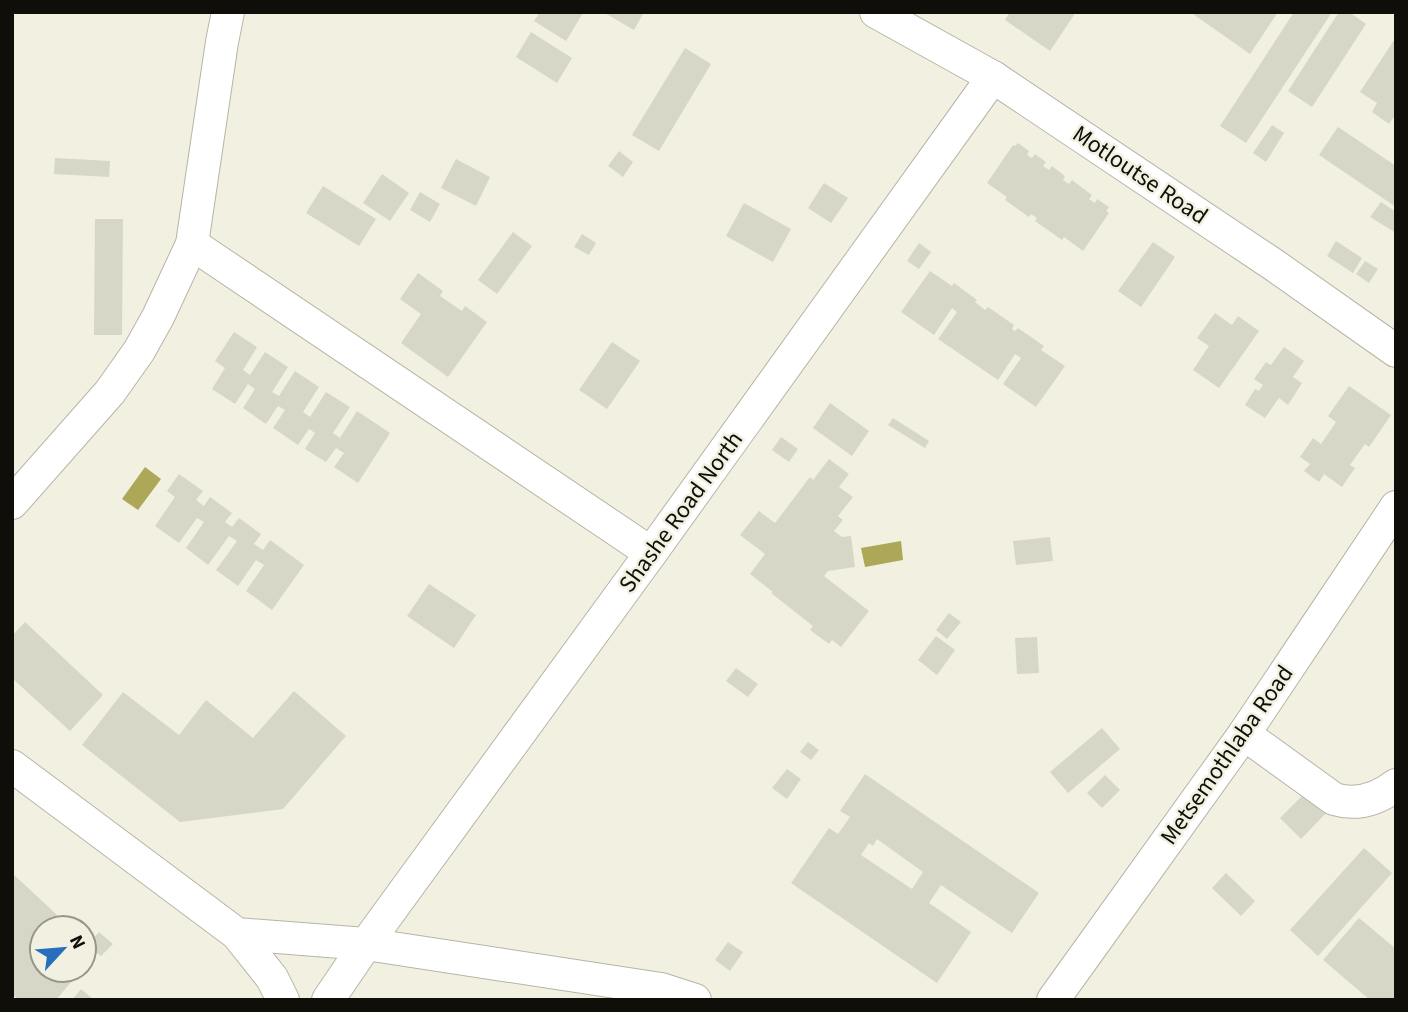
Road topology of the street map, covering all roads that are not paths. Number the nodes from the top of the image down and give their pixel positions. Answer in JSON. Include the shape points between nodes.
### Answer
{"nodes":[{"id":1,"x":229,"y":12,"type":"edge"},
{"id":2,"x":876,"y":12,"type":"edge"},
{"id":3,"x":993,"y":78,"type":"junction"},
{"id":4,"x":192,"y":244,"type":"junction"},
{"id":5,"x":1396,"y":351,"type":"edge"},
{"id":6,"x":12,"y":503,"type":"edge"},
{"id":7,"x":1396,"y":507,"type":"edge"},
{"id":8,"x":651,"y":553,"type":"junction"},
{"id":9,"x":1244,"y":734,"type":"junction"},
{"id":10,"x":12,"y":766,"type":"edge"},
{"id":11,"x":1396,"y":785,"type":"edge"},
{"id":12,"x":237,"y":934,"type":"junction"},
{"id":13,"x":366,"y":944,"type":"junction"},
{"id":14,"x":283,"y":1000,"type":"edge"},
{"id":15,"x":328,"y":1000,"type":"edge"},
{"id":16,"x":695,"y":1000,"type":"edge"},
{"id":17,"x":1053,"y":1000,"type":"edge"}],
"edges":[{"from":1,"to":4,"type":"street"},
{"from":2,"to":3,"type":"street","name":"Motloutse Road"},
{"from":3,"to":5,"type":"street","name":"Motloutse Road"},
{"from":3,"to":8,"type":"street","name":"Shashe Road North"},
{"from":4,"to":6,"type":"street","via":[[139,351],[110,392]]},
{"from":4,"to":8,"type":"street"},
{"from":7,"to":9,"type":"street","name":"Metsemothlaba Road"},
{"from":8,"to":13,"type":"street","name":"Shashe Road North"},
{"from":9,"to":11,"type":"street","via":[[1335,799],[1362,802]]},
{"from":9,"to":17,"type":"street","name":"Metsemothlaba Road"},
{"from":10,"to":12,"type":"street"},
{"from":12,"to":13,"type":"street"},
{"from":12,"to":14,"type":"street","via":[[272,978]]},
{"from":13,"to":15,"type":"street","name":"Shashe Road North"},
{"from":13,"to":16,"type":"street","via":[[661,989]]}]}
